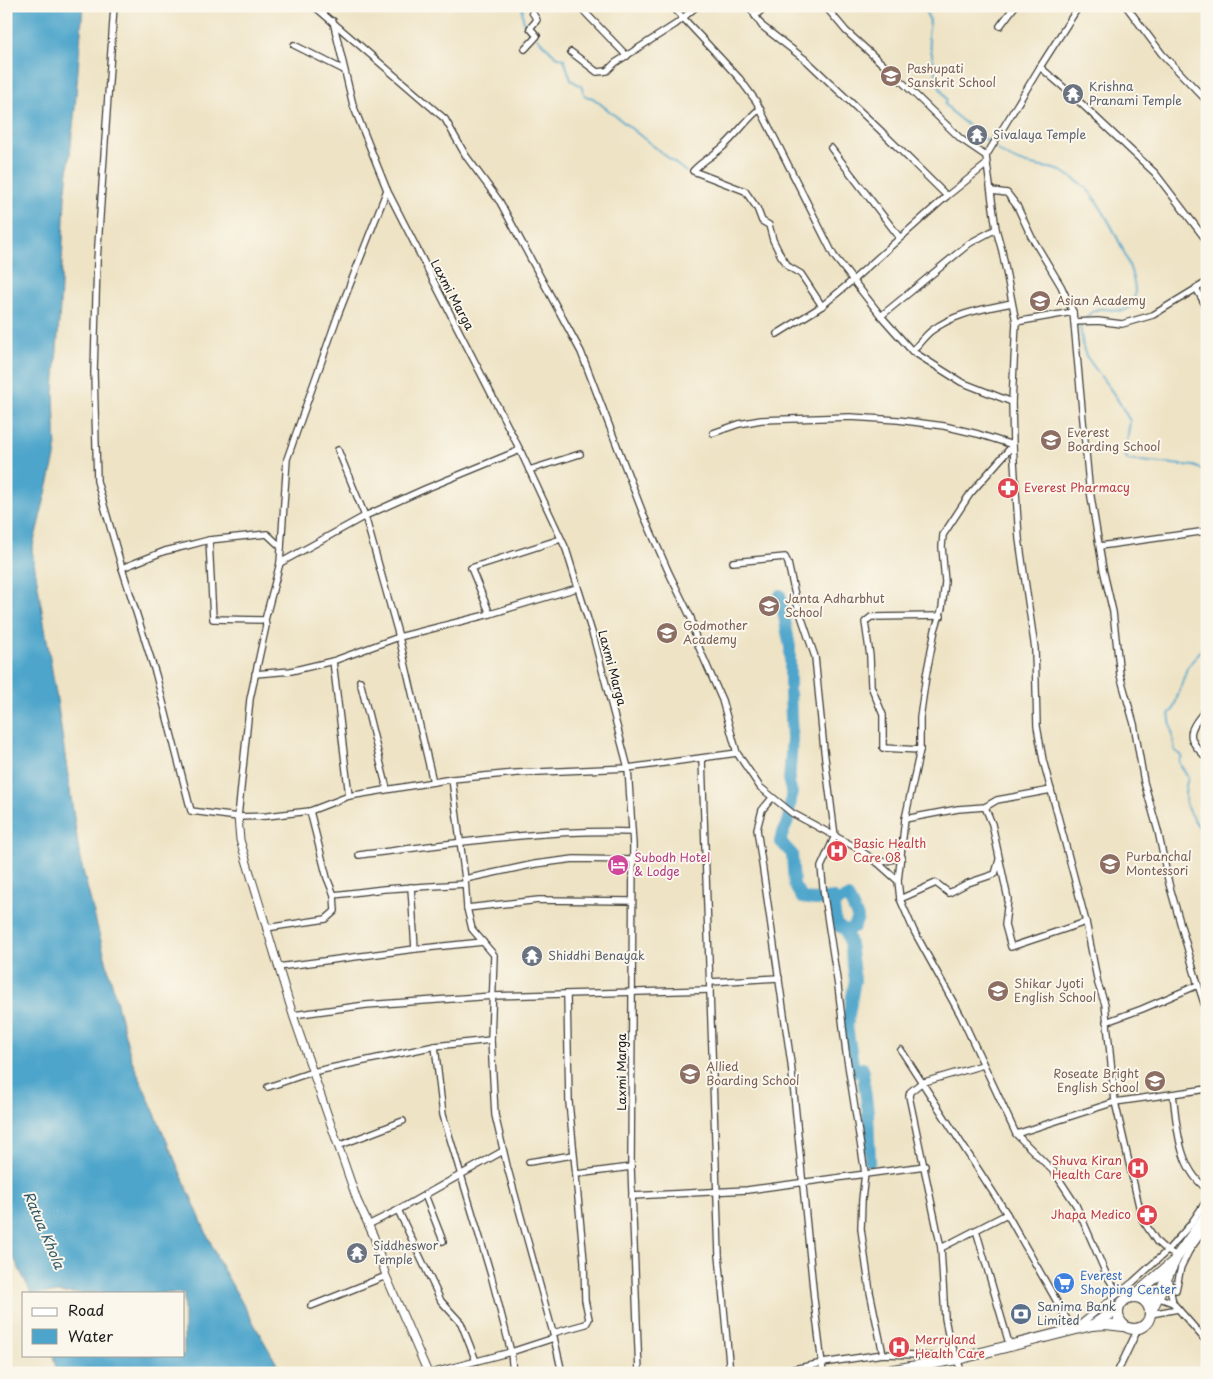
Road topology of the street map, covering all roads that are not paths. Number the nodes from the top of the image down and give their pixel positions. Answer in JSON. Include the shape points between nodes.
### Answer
{"nodes":[{"id":1,"x":114,"y":6,"type":"edge"},
{"id":2,"x":314,"y":6,"type":"edge"},
{"id":3,"x":534,"y":6,"type":"edge"},
{"id":4,"x":579,"y":6,"type":"edge"},
{"id":5,"x":672,"y":6,"type":"edge"},
{"id":6,"x":696,"y":6,"type":"edge"},
{"id":7,"x":748,"y":6,"type":"edge"},
{"id":8,"x":766,"y":6,"type":"edge"},
{"id":9,"x":825,"y":6,"type":"edge"},
{"id":10,"x":1015,"y":6,"type":"edge"},
{"id":11,"x":1079,"y":6,"type":"edge"},
{"id":12,"x":1126,"y":6,"type":"edge"},
{"id":13,"x":755,"y":16,"type":"junction"},
{"id":14,"x":683,"y":18,"type":"junction"},
{"id":15,"x":332,"y":21,"type":"junction"},
{"id":16,"x":1000,"y":26,"type":"dead end"},
{"id":17,"x":294,"y":45,"type":"dead end"},
{"id":18,"x":525,"y":49,"type":"dead end"},
{"id":19,"x":571,"y":52,"type":"dead end"},
{"id":20,"x":627,"y":56,"type":"junction"},
{"id":21,"x":1040,"y":67,"type":"junction"},
{"id":22,"x":344,"y":70,"type":"junction"},
{"id":23,"x":1207,"y":101,"type":"edge"},
{"id":24,"x":761,"y":110,"type":"junction"},
{"id":25,"x":832,"y":148,"type":"dead end"},
{"id":26,"x":986,"y":156,"type":"junction"},
{"id":27,"x":986,"y":164,"type":"junction"},
{"id":28,"x":387,"y":190,"type":"junction"},
{"id":29,"x":992,"y":192,"type":"junction"},
{"id":30,"x":946,"y":196,"type":"junction"},
{"id":31,"x":996,"y":229,"type":"junction"},
{"id":32,"x":900,"y":238,"type":"junction"},
{"id":33,"x":1207,"y":241,"type":"edge"},
{"id":34,"x":853,"y":280,"type":"junction"},
{"id":35,"x":1207,"y":282,"type":"edge"},
{"id":36,"x":1196,"y":288,"type":"junction"},
{"id":37,"x":1012,"y":303,"type":"junction"},
{"id":38,"x":822,"y":306,"type":"junction"},
{"id":39,"x":1207,"y":308,"type":"edge"},
{"id":40,"x":1073,"y":312,"type":"junction"},
{"id":41,"x":881,"y":316,"type":"junction"},
{"id":42,"x":1016,"y":322,"type":"junction"},
{"id":43,"x":1074,"y":322,"type":"junction"},
{"id":44,"x":777,"y":334,"type":"dead end"},
{"id":45,"x":912,"y":351,"type":"junction"},
{"id":46,"x":1012,"y":402,"type":"junction"},
{"id":47,"x":713,"y":433,"type":"dead end"},
{"id":48,"x":1014,"y":445,"type":"junction"},
{"id":49,"x":338,"y":450,"type":"dead end"},
{"id":50,"x":520,"y":450,"type":"junction"},
{"id":51,"x":580,"y":454,"type":"dead end"},
{"id":52,"x":529,"y":470,"type":"junction"},
{"id":53,"x":365,"y":516,"type":"junction"},
{"id":54,"x":1207,"y":531,"type":"edge"},
{"id":55,"x":561,"y":539,"type":"junction"},
{"id":56,"x":209,"y":540,"type":"junction"},
{"id":57,"x":1100,"y":546,"type":"junction"},
{"id":58,"x":281,"y":547,"type":"junction"},
{"id":59,"x":733,"y":562,"type":"dead end"},
{"id":60,"x":280,"y":563,"type":"junction"},
{"id":61,"x":122,"y":568,"type":"junction"},
{"id":62,"x":577,"y":588,"type":"junction"},
{"id":63,"x":490,"y":614,"type":"junction"},
{"id":64,"x":941,"y":616,"type":"junction"},
{"id":65,"x":266,"y":620,"type":"junction"},
{"id":66,"x":399,"y":637,"type":"junction"},
{"id":67,"x":333,"y":662,"type":"junction"},
{"id":68,"x":256,"y":674,"type":"junction"},
{"id":69,"x":360,"y":681,"type":"dead end"},
{"id":70,"x":1207,"y":708,"type":"edge"},
{"id":71,"x":920,"y":750,"type":"junction"},
{"id":72,"x":738,"y":753,"type":"junction"},
{"id":73,"x":702,"y":758,"type":"junction"},
{"id":74,"x":1207,"y":758,"type":"edge"},
{"id":75,"x":628,"y":768,"type":"junction"},
{"id":76,"x":452,"y":779,"type":"junction"},
{"id":77,"x":433,"y":782,"type":"junction"},
{"id":78,"x":387,"y":789,"type":"junction"},
{"id":79,"x":1051,"y":790,"type":"junction"},
{"id":80,"x":349,"y":796,"type":"junction"},
{"id":81,"x":772,"y":798,"type":"junction"},
{"id":82,"x":985,"y":807,"type":"junction"},
{"id":83,"x":310,"y":810,"type":"junction"},
{"id":84,"x":238,"y":817,"type":"junction"},
{"id":85,"x":905,"y":819,"type":"junction"},
{"id":86,"x":632,"y":832,"type":"junction"},
{"id":87,"x":834,"y":836,"type":"junction"},
{"id":88,"x":460,"y":843,"type":"junction"},
{"id":89,"x":359,"y":855,"type":"dead end"},
{"id":90,"x":902,"y":858,"type":"junction"},
{"id":91,"x":999,"y":859,"type":"junction"},
{"id":92,"x":633,"y":860,"type":"junction"},
{"id":93,"x":878,"y":863,"type":"junction"},
{"id":94,"x":465,"y":881,"type":"junction"},
{"id":95,"x":898,"y":881,"type":"junction"},
{"id":96,"x":411,"y":887,"type":"junction"},
{"id":97,"x":334,"y":895,"type":"junction"},
{"id":98,"x":900,"y":899,"type":"junction"},
{"id":99,"x":632,"y":901,"type":"junction"},
{"id":100,"x":466,"y":908,"type":"junction"},
{"id":101,"x":1086,"y":922,"type":"junction"},
{"id":102,"x":266,"y":928,"type":"junction"},
{"id":103,"x":483,"y":942,"type":"junction"},
{"id":104,"x":415,"y":949,"type":"junction"},
{"id":105,"x":278,"y":967,"type":"junction"},
{"id":106,"x":779,"y":978,"type":"junction"},
{"id":107,"x":710,"y":982,"type":"junction"},
{"id":108,"x":1198,"y":985,"type":"junction"},
{"id":109,"x":710,"y":990,"type":"junction"},
{"id":110,"x":632,"y":993,"type":"junction"},
{"id":111,"x":567,"y":995,"type":"junction"},
{"id":112,"x":492,"y":996,"type":"junction"},
{"id":113,"x":1207,"y":1012,"type":"edge"},
{"id":114,"x":293,"y":1015,"type":"junction"},
{"id":115,"x":1106,"y":1022,"type":"junction"},
{"id":116,"x":491,"y":1040,"type":"junction"},
{"id":117,"x":435,"y":1046,"type":"junction"},
{"id":118,"x":901,"y":1050,"type":"dead end"},
{"id":119,"x":984,"y":1065,"type":"junction"},
{"id":120,"x":312,"y":1072,"type":"junction"},
{"id":121,"x":921,"y":1083,"type":"junction"},
{"id":122,"x":268,"y":1087,"type":"dead end"},
{"id":123,"x":1207,"y":1089,"type":"edge"},
{"id":124,"x":1173,"y":1094,"type":"junction"},
{"id":125,"x":1115,"y":1102,"type":"junction"},
{"id":126,"x":404,"y":1121,"type":"dead end"},
{"id":127,"x":1016,"y":1134,"type":"junction"},
{"id":128,"x":338,"y":1146,"type":"junction"},
{"id":129,"x":503,"y":1151,"type":"junction"},
{"id":130,"x":574,"y":1155,"type":"junction"},
{"id":131,"x":529,"y":1162,"type":"dead end"},
{"id":132,"x":925,"y":1166,"type":"junction"},
{"id":133,"x":631,"y":1167,"type":"junction"},
{"id":134,"x":865,"y":1173,"type":"junction"},
{"id":135,"x":577,"y":1174,"type":"junction"},
{"id":136,"x":460,"y":1176,"type":"junction"},
{"id":137,"x":803,"y":1183,"type":"junction"},
{"id":138,"x":1207,"y":1188,"type":"edge"},
{"id":139,"x":717,"y":1192,"type":"junction"},
{"id":140,"x":424,"y":1196,"type":"junction"},
{"id":141,"x":632,"y":1196,"type":"junction"},
{"id":142,"x":1207,"y":1200,"type":"edge"},
{"id":143,"x":398,"y":1210,"type":"junction"},
{"id":144,"x":1006,"y":1214,"type":"junction"},
{"id":145,"x":1207,"y":1214,"type":"edge"},
{"id":146,"x":368,"y":1225,"type":"junction"},
{"id":147,"x":1207,"y":1226,"type":"edge"},
{"id":148,"x":976,"y":1230,"type":"junction"},
{"id":149,"x":443,"y":1241,"type":"dead end"},
{"id":150,"x":941,"y":1248,"type":"junction"},
{"id":151,"x":1167,"y":1250,"type":"junction"},
{"id":152,"x":1181,"y":1254,"type":"junction"},
{"id":153,"x":386,"y":1276,"type":"junction"},
{"id":154,"x":1168,"y":1276,"type":"junction"},
{"id":155,"x":1176,"y":1290,"type":"dead end"},
{"id":156,"x":1118,"y":1293,"type":"junction"},
{"id":157,"x":1158,"y":1297,"type":"junction"},
{"id":158,"x":1138,"y":1298,"type":"junction"},
{"id":159,"x":1173,"y":1303,"type":"junction"},
{"id":160,"x":311,"y":1306,"type":"dead end"},
{"id":161,"x":1178,"y":1309,"type":"junction"},
{"id":162,"x":1118,"y":1312,"type":"junction"},
{"id":163,"x":1151,"y":1312,"type":"junction"},
{"id":164,"x":1092,"y":1326,"type":"junction"},
{"id":165,"x":1123,"y":1326,"type":"junction"},
{"id":166,"x":1138,"y":1329,"type":"junction"},
{"id":167,"x":1073,"y":1330,"type":"junction"},
{"id":168,"x":553,"y":1336,"type":"junction"},
{"id":169,"x":1207,"y":1342,"type":"edge"},
{"id":170,"x":1010,"y":1347,"type":"junction"},
{"id":171,"x":511,"y":1352,"type":"junction"},
{"id":172,"x":883,"y":1354,"type":"junction"},
{"id":173,"x":958,"y":1359,"type":"junction"},
{"id":174,"x":476,"y":1361,"type":"junction"},
{"id":175,"x":823,"y":1363,"type":"junction"},
{"id":176,"x":961,"y":1372,"type":"edge"},
{"id":177,"x":428,"y":1373,"type":"edge"},
{"id":178,"x":432,"y":1373,"type":"edge"},
{"id":179,"x":514,"y":1373,"type":"edge"},
{"id":180,"x":562,"y":1373,"type":"edge"},
{"id":181,"x":639,"y":1373,"type":"edge"},
{"id":182,"x":730,"y":1373,"type":"edge"},
{"id":183,"x":774,"y":1373,"type":"edge"},
{"id":184,"x":824,"y":1373,"type":"edge"},
{"id":185,"x":876,"y":1373,"type":"edge"},
{"id":186,"x":1117,"y":1373,"type":"edge"}],
"edges":[{"from":1,"to":61,"type":"street","via":[[94,373],[96,481]]},
{"from":2,"to":15,"type":"street"},
{"from":3,"to":18,"type":"street","via":[[532,12],[537,20],[530,28],[537,36]]},
{"from":4,"to":20,"type":"street"},
{"from":5,"to":14,"type":"street"},
{"from":6,"to":14,"type":"street"},
{"from":7,"to":13,"type":"street"},
{"from":8,"to":13,"type":"street"},
{"from":9,"to":26,"type":"street","via":[[846,31],[961,139]]},
{"from":10,"to":16,"type":"street"},
{"from":11,"to":21,"type":"street"},
{"from":12,"to":23,"type":"street","via":[[1162,54]]},
{"from":13,"to":30,"type":"street","via":[[762,26],[807,61]]},
{"from":14,"to":20,"type":"street"},
{"from":14,"to":24,"type":"street","via":[[739,78]]},
{"from":15,"to":22,"type":"street","name":"Laxmi Marga"},
{"from":15,"to":72,"type":"street","via":[[444,119],[500,202],[581,352],[644,516],[691,618],[697,643],[722,700]]},
{"from":17,"to":22,"type":"street"},
{"from":19,"to":20,"type":"street","via":[[597,72],[607,71]]},
{"from":21,"to":26,"type":"street"},
{"from":21,"to":33,"type":"street","via":[[1155,173]]},
{"from":22,"to":28,"type":"street","name":"Laxmi Marga","via":[[353,104]]},
{"from":24,"to":34,"type":"street","via":[[834,256]]},
{"from":24,"to":38,"type":"street","via":[[693,171],[745,191],[762,221],[770,225],[781,256],[800,274]]},
{"from":25,"to":32,"type":"street"},
{"from":26,"to":27,"type":"street"},
{"from":27,"to":29,"type":"street"},
{"from":27,"to":30,"type":"street"},
{"from":28,"to":50,"type":"street","name":"Laxmi Marga"},
{"from":28,"to":58,"type":"street","via":[[341,306],[287,458]]},
{"from":29,"to":31,"type":"street"},
{"from":29,"to":40,"type":"street","via":[[1007,193],[1017,206]]},
{"from":30,"to":32,"type":"street"},
{"from":31,"to":37,"type":"street"},
{"from":31,"to":41,"type":"street","via":[[970,243]]},
{"from":32,"to":34,"type":"street"},
{"from":34,"to":38,"type":"street"},
{"from":34,"to":41,"type":"street"},
{"from":35,"to":36,"type":"street"},
{"from":36,"to":39,"type":"street"},
{"from":36,"to":43,"type":"street","via":[[1153,315],[1122,324]]},
{"from":37,"to":42,"type":"street"},
{"from":37,"to":45,"type":"street","via":[[967,312],[948,320],[929,332]]},
{"from":38,"to":44,"type":"street"},
{"from":40,"to":42,"type":"street"},
{"from":40,"to":43,"type":"street"},
{"from":41,"to":45,"type":"street"},
{"from":42,"to":46,"type":"street"},
{"from":43,"to":57,"type":"street","via":[[1089,485]]},
{"from":45,"to":46,"type":"street","via":[[961,382]]},
{"from":46,"to":48,"type":"street"},
{"from":47,"to":48,"type":"street","via":[[761,420],[850,416],[944,426]]},
{"from":48,"to":64,"type":"street","via":[[970,494],[943,535],[945,582]]},
{"from":48,"to":79,"type":"street","via":[[1020,539],[1035,649],[1037,726]]},
{"from":49,"to":53,"type":"street"},
{"from":50,"to":52,"type":"street","name":"Laxmi Marga"},
{"from":50,"to":53,"type":"street"},
{"from":51,"to":52,"type":"street"},
{"from":52,"to":55,"type":"street","name":"Laxmi Marga"},
{"from":53,"to":60,"type":"street"},
{"from":53,"to":66,"type":"street"},
{"from":54,"to":57,"type":"street"},
{"from":55,"to":62,"type":"street","name":"Laxmi Marga"},
{"from":55,"to":63,"type":"street","via":[[471,568]]},
{"from":56,"to":58,"type":"street","via":[[267,534]]},
{"from":56,"to":61,"type":"street","via":[[165,551]]},
{"from":56,"to":65,"type":"street","via":[[213,619]]},
{"from":57,"to":108,"type":"street","via":[[1113,612],[1120,675],[1169,884]]},
{"from":58,"to":60,"type":"street"},
{"from":59,"to":87,"type":"street","via":[[786,557],[797,604],[815,657]]},
{"from":60,"to":65,"type":"street"},
{"from":61,"to":84,"type":"street","via":[[156,675],[191,811]]},
{"from":62,"to":63,"type":"street"},
{"from":62,"to":75,"type":"street","name":"Laxmi Marga"},
{"from":63,"to":66,"type":"street"},
{"from":64,"to":71,"type":"street","via":[[935,630],[920,718]]},
{"from":64,"to":71,"type":"street","via":[[871,617],[865,622],[870,686],[883,715],[883,748]]},
{"from":65,"to":68,"type":"street"},
{"from":66,"to":67,"type":"street"},
{"from":66,"to":77,"type":"street"},
{"from":67,"to":68,"type":"street"},
{"from":67,"to":80,"type":"street"},
{"from":68,"to":84,"type":"street","via":[[250,699]]},
{"from":69,"to":78,"type":"street"},
{"from":70,"to":74,"type":"street","via":[[1190,735],[1193,746]]},
{"from":71,"to":85,"type":"street"},
{"from":72,"to":73,"type":"street"},
{"from":72,"to":81,"type":"street","via":[[760,787]]},
{"from":73,"to":75,"type":"street"},
{"from":73,"to":107,"type":"street"},
{"from":75,"to":76,"type":"street"},
{"from":75,"to":86,"type":"street","name":"Laxmi Marga"},
{"from":76,"to":77,"type":"street"},
{"from":76,"to":88,"type":"street"},
{"from":77,"to":78,"type":"street"},
{"from":78,"to":80,"type":"street"},
{"from":79,"to":82,"type":"street","via":[[997,800]]},
{"from":79,"to":101,"type":"street"},
{"from":80,"to":83,"type":"street"},
{"from":81,"to":87,"type":"street","via":[[785,809]]},
{"from":81,"to":106,"type":"street","via":[[762,810],[757,829]]},
{"from":82,"to":85,"type":"street"},
{"from":82,"to":91,"type":"street"},
{"from":83,"to":84,"type":"street"},
{"from":83,"to":97,"type":"street"},
{"from":84,"to":102,"type":"street","via":[[240,840]]},
{"from":85,"to":90,"type":"street"},
{"from":86,"to":88,"type":"street","via":[[588,830]]},
{"from":86,"to":92,"type":"street","name":"Laxmi Marga"},
{"from":87,"to":93,"type":"street"},
{"from":87,"to":134,"type":"street","via":[[821,867]]},
{"from":88,"to":89,"type":"street"},
{"from":88,"to":94,"type":"street"},
{"from":90,"to":93,"type":"street"},
{"from":90,"to":95,"type":"street"},
{"from":91,"to":98,"type":"street","via":[[995,874],[949,893],[936,883]]},
{"from":91,"to":101,"type":"street","via":[[1008,899],[1005,925],[1012,948]]},
{"from":92,"to":94,"type":"street","via":[[535,864]]},
{"from":92,"to":99,"type":"street","name":"Laxmi Marga"},
{"from":93,"to":95,"type":"street"},
{"from":94,"to":96,"type":"street"},
{"from":94,"to":100,"type":"street"},
{"from":95,"to":98,"type":"street"},
{"from":96,"to":97,"type":"street"},
{"from":96,"to":104,"type":"street"},
{"from":97,"to":102,"type":"street","via":[[335,911],[326,919]]},
{"from":98,"to":119,"type":"street"},
{"from":99,"to":100,"type":"street","via":[[539,900]]},
{"from":99,"to":110,"type":"street","name":"Laxmi Marga"},
{"from":100,"to":103,"type":"street","via":[[472,929]]},
{"from":101,"to":115,"type":"street","via":[[1105,1004]]},
{"from":102,"to":105,"type":"street"},
{"from":103,"to":104,"type":"street"},
{"from":103,"to":112,"type":"street","via":[[494,955]]},
{"from":104,"to":105,"type":"street"},
{"from":105,"to":114,"type":"street"},
{"from":106,"to":107,"type":"street"},
{"from":106,"to":137,"type":"street"},
{"from":107,"to":109,"type":"street"},
{"from":108,"to":113,"type":"street"},
{"from":108,"to":115,"type":"street"},
{"from":109,"to":110,"type":"street"},
{"from":109,"to":139,"type":"street"},
{"from":110,"to":111,"type":"street"},
{"from":110,"to":133,"type":"street","name":"Laxmi Marga"},
{"from":111,"to":112,"type":"street"},
{"from":111,"to":130,"type":"street"},
{"from":112,"to":114,"type":"street","via":[[366,1005]]},
{"from":112,"to":116,"type":"street"},
{"from":114,"to":120,"type":"street"},
{"from":115,"to":125,"type":"street"},
{"from":116,"to":117,"type":"street"},
{"from":116,"to":129,"type":"street","via":[[495,1116]]},
{"from":117,"to":120,"type":"street"},
{"from":117,"to":136,"type":"street","via":[[443,1115]]},
{"from":118,"to":121,"type":"street"},
{"from":119,"to":121,"type":"street"},
{"from":119,"to":127,"type":"street"},
{"from":120,"to":122,"type":"street"},
{"from":120,"to":128,"type":"street"},
{"from":121,"to":132,"type":"street","via":[[909,1096]]},
{"from":121,"to":144,"type":"street"},
{"from":123,"to":124,"type":"street"},
{"from":124,"to":125,"type":"street"},
{"from":124,"to":138,"type":"street","via":[[1180,1141],[1189,1169]]},
{"from":125,"to":127,"type":"street"},
{"from":125,"to":151,"type":"street","via":[[1142,1219],[1157,1242]]},
{"from":126,"to":128,"type":"street"},
{"from":127,"to":156,"type":"street","via":[[1055,1174],[1076,1205]]},
{"from":128,"to":146,"type":"street"},
{"from":129,"to":136,"type":"street"},
{"from":129,"to":168,"type":"street"},
{"from":130,"to":131,"type":"street"},
{"from":130,"to":135,"type":"street"},
{"from":132,"to":134,"type":"street"},
{"from":132,"to":150,"type":"street"},
{"from":133,"to":135,"type":"street"},
{"from":133,"to":141,"type":"street","name":"Laxmi Marga"},
{"from":134,"to":137,"type":"street"},
{"from":134,"to":172,"type":"street","via":[[861,1229]]},
{"from":135,"to":168,"type":"street","via":[[589,1319],[586,1324]]},
{"from":136,"to":140,"type":"street"},
{"from":136,"to":171,"type":"street"},
{"from":137,"to":139,"type":"street"},
{"from":137,"to":175,"type":"street"},
{"from":139,"to":141,"type":"street"},
{"from":139,"to":182,"type":"street","via":[[719,1256]]},
{"from":140,"to":143,"type":"street"},
{"from":140,"to":149,"type":"street"},
{"from":141,"to":181,"type":"street","name":"Laxmi Marga"},
{"from":142,"to":151,"type":"street"},
{"from":143,"to":146,"type":"street"},
{"from":143,"to":174,"type":"street","via":[[441,1301],[461,1323]]},
{"from":144,"to":148,"type":"street"},
{"from":144,"to":167,"type":"street"},
{"from":145,"to":152,"type":"highway"},
{"from":146,"to":153,"type":"street"},
{"from":147,"to":152,"type":"street"},
{"from":148,"to":150,"type":"street"},
{"from":148,"to":170,"type":"street"},
{"from":150,"to":173,"type":"street","via":[[945,1318]]},
{"from":151,"to":152,"type":"street"},
{"from":151,"to":156,"type":"street"},
{"from":152,"to":154,"type":"highway"},
{"from":152,"to":155,"type":"street"},
{"from":152,"to":158,"type":"highway"},
{"from":153,"to":160,"type":"street"},
{"from":153,"to":177,"type":"street"},
{"from":154,"to":157,"type":"highway"},
{"from":154,"to":159,"type":"street"},
{"from":156,"to":167,"type":"street"},
{"from":157,"to":158,"type":"street"},
{"from":157,"to":159,"type":"street"},
{"from":157,"to":163,"type":"highway"},
{"from":158,"to":162,"type":"highway","via":[[1123,1302]]},
{"from":158,"to":163,"type":"highway","via":[[1148,1304]]},
{"from":159,"to":161,"type":"street"},
{"from":161,"to":163,"type":"street"},
{"from":161,"to":169,"type":"street"},
{"from":162,"to":164,"type":"highway"},
{"from":162,"to":165,"type":"highway"},
{"from":163,"to":166,"type":"highway","via":[[1146,1326]]},
{"from":164,"to":165,"type":"highway"},
{"from":164,"to":167,"type":"highway"},
{"from":165,"to":166,"type":"highway","via":[[1130,1330]]},
{"from":166,"to":186,"type":"street"},
{"from":167,"to":170,"type":"highway"},
{"from":168,"to":171,"type":"street"},
{"from":168,"to":180,"type":"street"},
{"from":170,"to":173,"type":"highway"},
{"from":171,"to":174,"type":"street"},
{"from":171,"to":179,"type":"street"},
{"from":172,"to":173,"type":"street"},
{"from":172,"to":175,"type":"street"},
{"from":173,"to":176,"type":"street"},
{"from":173,"to":185,"type":"highway"},
{"from":174,"to":178,"type":"street"},
{"from":175,"to":183,"type":"street"},
{"from":175,"to":184,"type":"street"}]}
